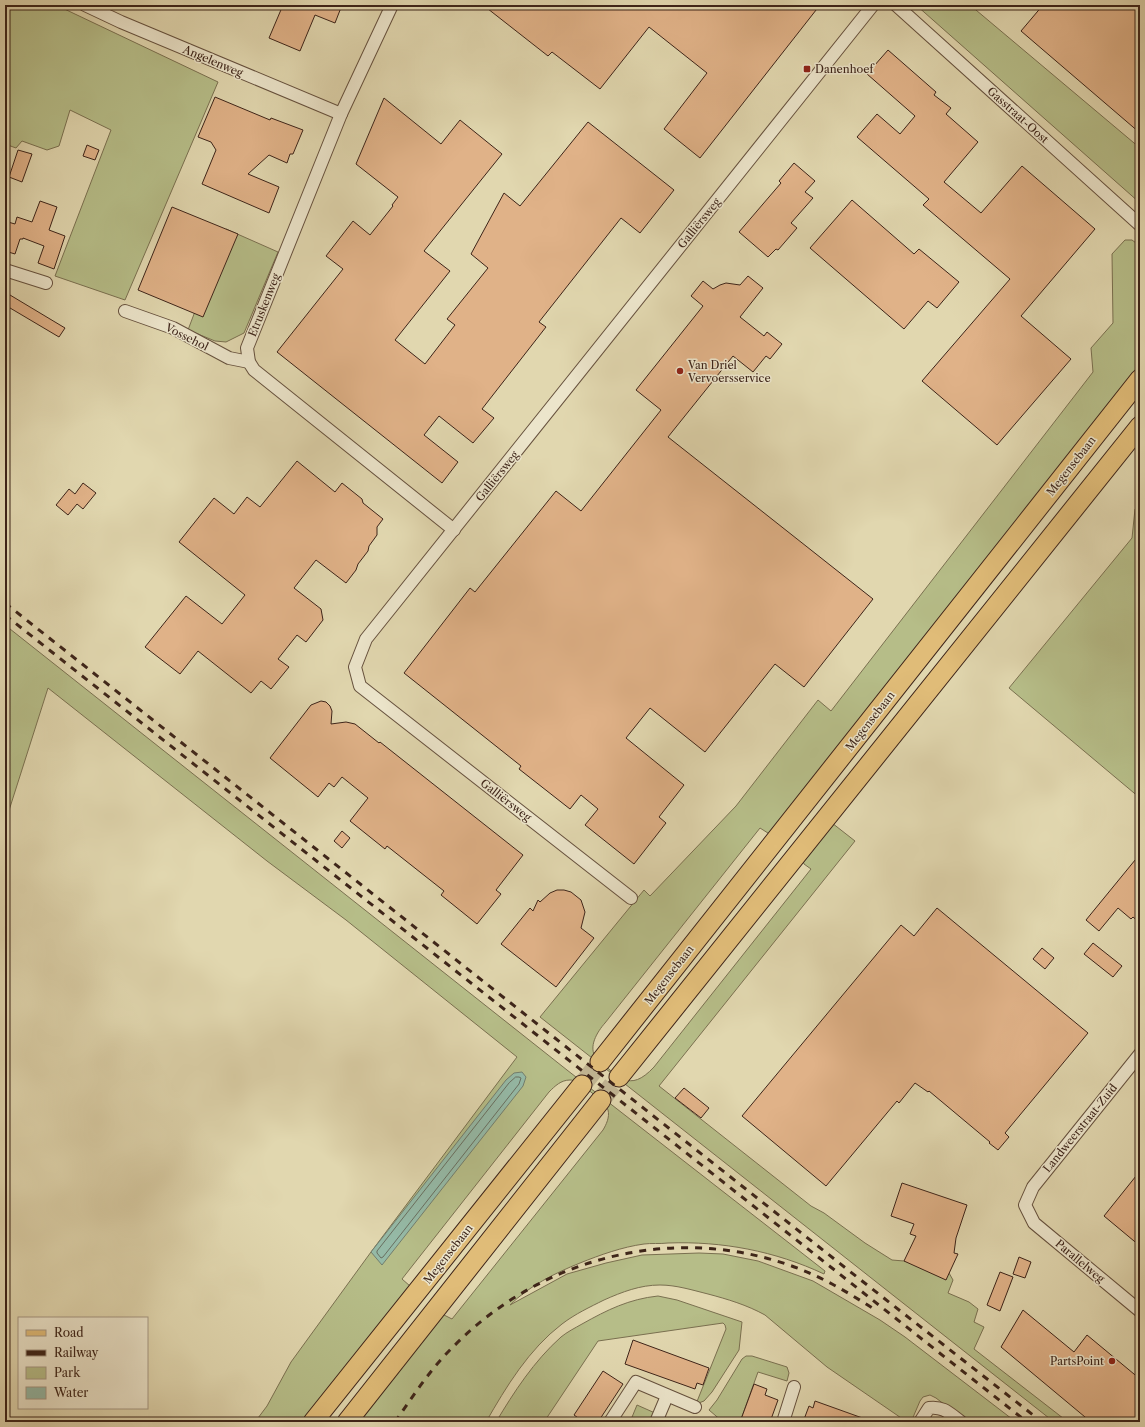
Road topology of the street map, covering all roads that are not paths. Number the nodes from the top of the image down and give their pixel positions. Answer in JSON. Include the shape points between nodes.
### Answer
{"nodes":[{"id":1,"x":85,"y":5,"type":"edge"},
{"id":2,"x":392,"y":5,"type":"edge"},
{"id":3,"x":874,"y":5,"type":"edge"},
{"id":4,"x":896,"y":5,"type":"edge"},
{"id":5,"x":341,"y":114,"type":"junction"},
{"id":6,"x":1140,"y":225,"type":"edge"},
{"id":7,"x":5,"y":270,"type":"edge"},
{"id":8,"x":46,"y":283,"type":"dead end"},
{"id":9,"x":125,"y":311,"type":"dead end"},
{"id":10,"x":249,"y":362,"type":"junction"},
{"id":11,"x":1140,"y":379,"type":"edge"},
{"id":12,"x":1140,"y":426,"type":"edge"},
{"id":13,"x":454,"y":530,"type":"junction"},
{"id":14,"x":631,"y":898,"type":"dead end"},
{"id":15,"x":1140,"y":1054,"type":"edge"},
{"id":16,"x":600,"y":1062,"type":"tunnel mouth"},
{"id":17,"x":620,"y":1077,"type":"tunnel mouth"},
{"id":18,"x":582,"y":1085,"type":"tunnel mouth"},
{"id":19,"x":601,"y":1100,"type":"tunnel mouth"},
{"id":20,"x":1026,"y":1205,"type":"joint"},
{"id":21,"x":1140,"y":1311,"type":"edge"},
{"id":22,"x":794,"y":1387,"type":"dead end"},
{"id":23,"x":667,"y":1396,"type":"junction"},
{"id":24,"x":695,"y":1407,"type":"dead end"},
{"id":25,"x":313,"y":1422,"type":"edge"},
{"id":26,"x":347,"y":1422,"type":"edge"},
{"id":27,"x":610,"y":1422,"type":"edge"},
{"id":28,"x":656,"y":1422,"type":"edge"},
{"id":29,"x":783,"y":1422,"type":"edge"},
{"id":30,"x":920,"y":1422,"type":"edge"},
{"id":31,"x":961,"y":1422,"type":"edge"}],
"edges":[{"from":1,"to":5,"type":"street","name":"Angelenweg"},
{"from":2,"to":5,"type":"street","name":"Etruskenweg"},
{"from":3,"to":13,"type":"street","name":"Galliërsweg"},
{"from":4,"to":6,"type":"street","name":"Gasstraat-Oost"},
{"from":5,"to":10,"type":"street","name":"Etruskenweg","via":[[247,348]]},
{"from":7,"to":8,"type":"street"},
{"from":9,"to":10,"type":"street","name":"Vossehol","via":[[173,328],[229,358]]},
{"from":10,"to":13,"type":"street","via":[[254,370]]},
{"from":11,"to":16,"type":"main road","name":"Megensebaan"},
{"from":12,"to":17,"type":"main road"},
{"from":13,"to":14,"type":"street","name":"Galliërsweg","via":[[366,639],[355,667],[360,686]]},
{"from":15,"to":20,"type":"street","name":"Landweerstraat-Zuid","via":[[1033,1187]]},
{"from":18,"to":25,"type":"main road","name":"Megensebaan"},
{"from":19,"to":26,"type":"main road"},
{"from":20,"to":21,"type":"street","name":"Parallelweg","via":[[1034,1223]]},
{"from":22,"to":29,"type":"street"},
{"from":23,"to":24,"type":"street"},
{"from":23,"to":27,"type":"street","via":[[636,1382]]},
{"from":23,"to":28,"type":"street"},
{"from":30,"to":31,"type":"street","via":[[930,1408],[936,1407],[944,1408]]}]}
